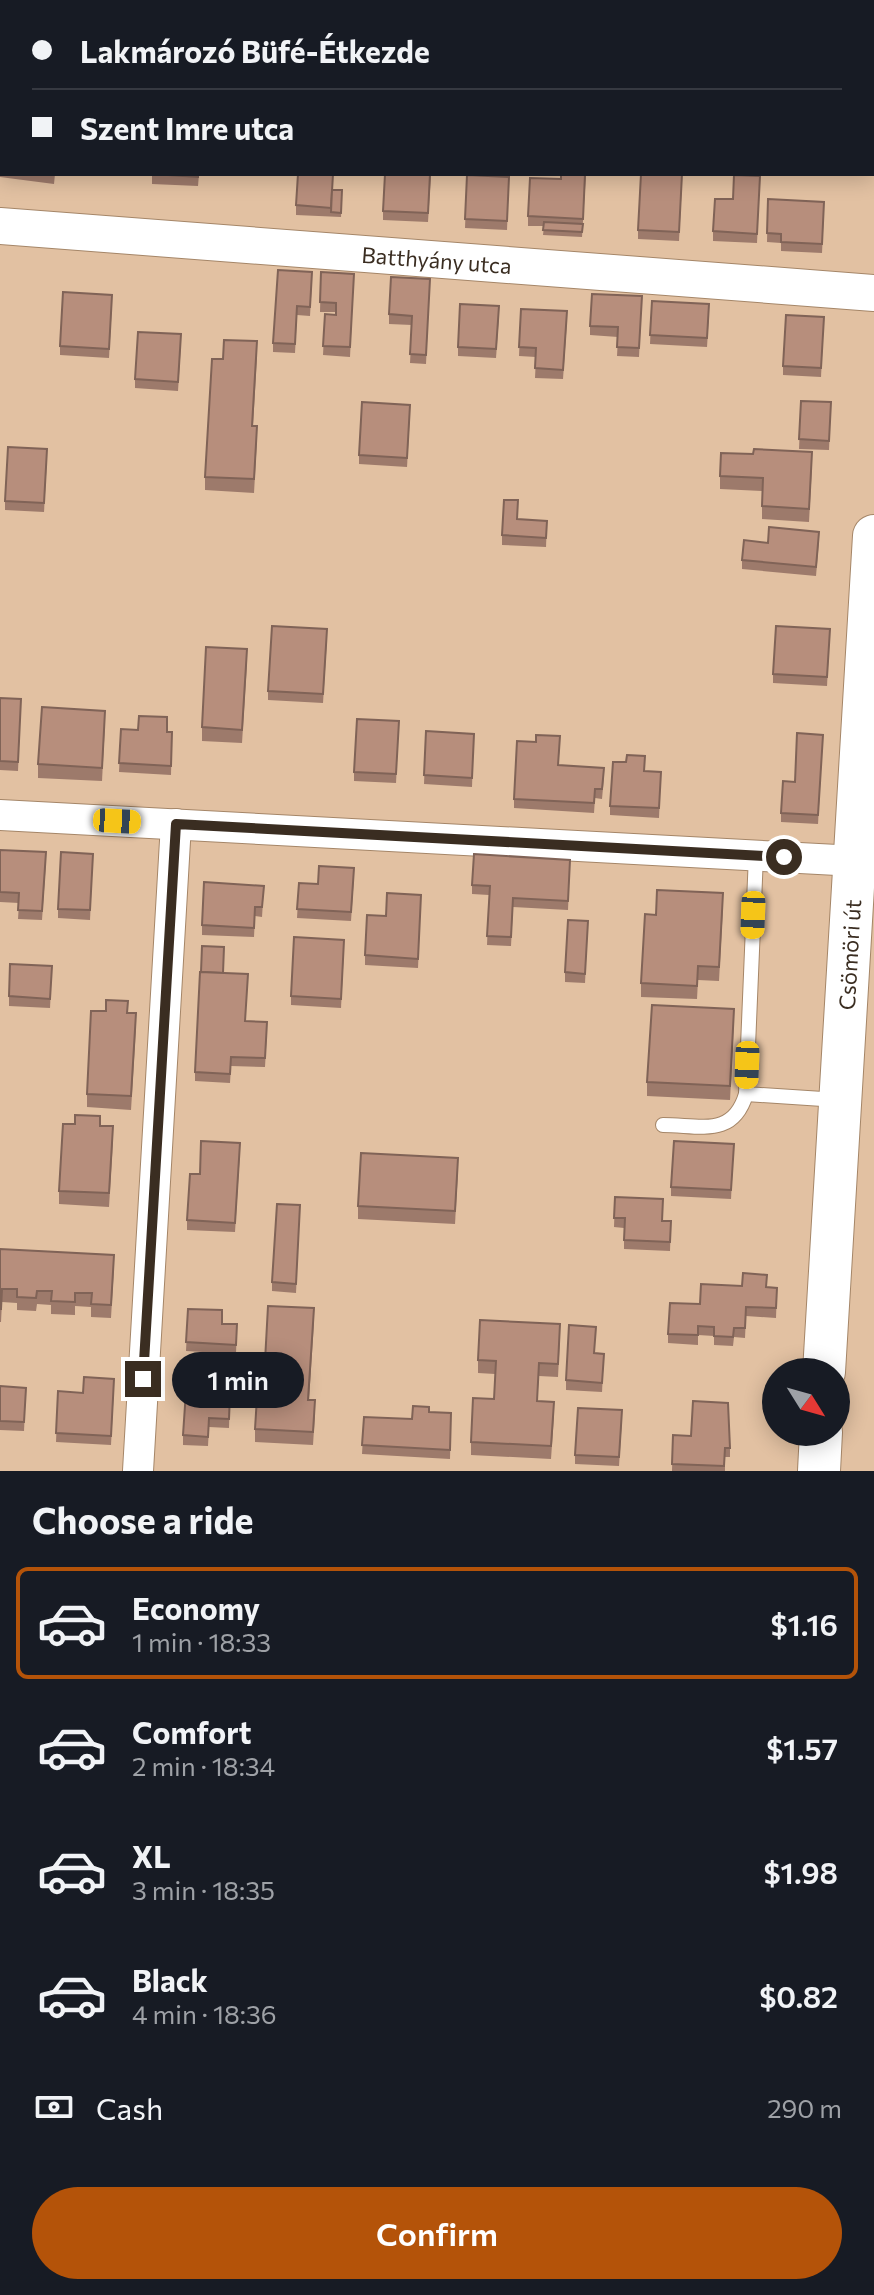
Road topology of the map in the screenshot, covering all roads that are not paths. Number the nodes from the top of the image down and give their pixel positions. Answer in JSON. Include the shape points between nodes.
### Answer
{"nodes":[{"id":1,"x":0,"y":226,"type":"edge"},
{"id":2,"x":874,"y":293,"type":"edge"},
{"id":3,"x":874,"y":536,"type":"edge"},
{"id":4,"x":0,"y":815,"type":"edge"},
{"id":5,"x":176,"y":824,"type":"junction"},
{"id":6,"x":756,"y":855,"type":"junction"},
{"id":7,"x":865,"y":861,"type":"edge"},
{"id":8,"x":746,"y":1094,"type":"junction"},
{"id":9,"x":838,"y":1100,"type":"junction"},
{"id":10,"x":663,"y":1125,"type":"dead end"},
{"id":11,"x":825,"y":1358,"type":"edge"},
{"id":12,"x":820,"y":1446,"type":"edge"},
{"id":13,"x":138,"y":1471,"type":"edge"},
{"id":14,"x":819,"y":1471,"type":"edge"}],
"edges":[{"from":1,"to":2,"type":"street","name":"Batthyány utca"},
{"from":3,"to":7,"type":"main road","name":"Csömöri út"},
{"from":4,"to":5,"type":"street"},
{"from":5,"to":6,"type":"street"},
{"from":5,"to":13,"type":"street"},
{"from":6,"to":7,"type":"street"},
{"from":6,"to":8,"type":"lane"},
{"from":7,"to":9,"type":"main road","name":"Csömöri út"},
{"from":8,"to":9,"type":"lane"},
{"from":8,"to":10,"type":"lane","via":[[741,1111],[723,1125]]},
{"from":9,"to":11,"type":"main road","name":"Csömöri út"},
{"from":12,"to":14,"type":"main road"}]}
